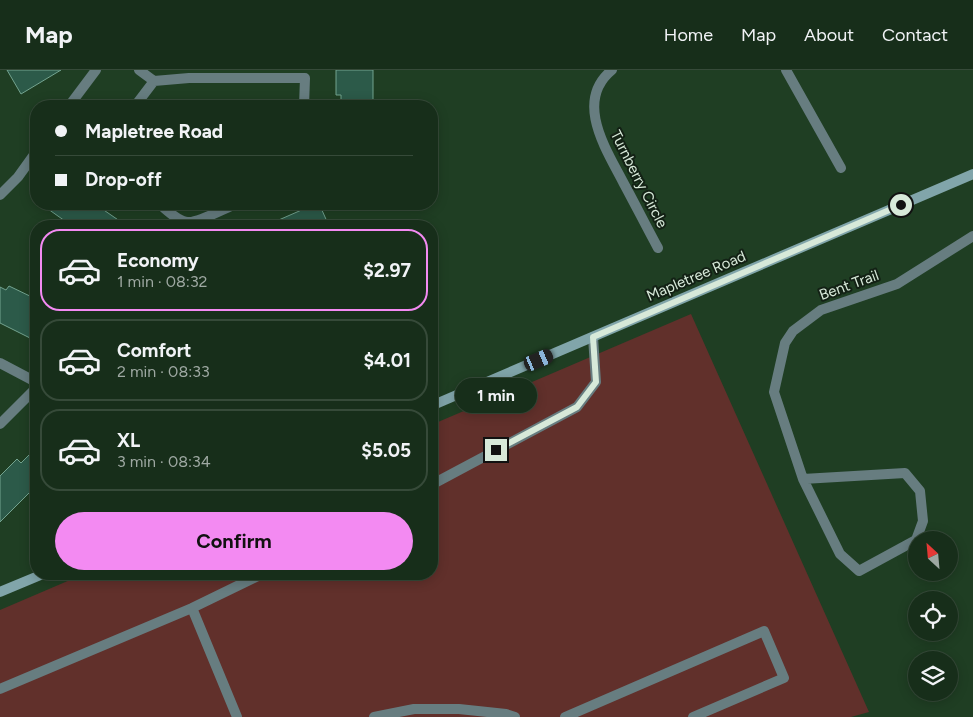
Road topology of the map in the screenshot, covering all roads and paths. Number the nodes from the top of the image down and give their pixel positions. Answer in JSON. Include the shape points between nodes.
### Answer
{"nodes":[{"id":1,"x":96,"y":70,"type":"edge"},
{"id":2,"x":139,"y":70,"type":"edge"},
{"id":3,"x":612,"y":70,"type":"edge"},
{"id":4,"x":786,"y":70,"type":"edge"},
{"id":5,"x":154,"y":81,"type":"junction"},
{"id":6,"x":74,"y":100,"type":"edge"},
{"id":7,"x":140,"y":100,"type":"edge"},
{"id":8,"x":304,"y":100,"type":"edge"},
{"id":9,"x":30,"y":160,"type":"edge"},
{"id":10,"x":842,"y":168,"type":"dead end"},
{"id":11,"x":973,"y":174,"type":"edge"},
{"id":12,"x":0,"y":195,"type":"edge"},
{"id":13,"x":167,"y":210,"type":"edge"},
{"id":14,"x":221,"y":210,"type":"edge"},
{"id":15,"x":183,"y":220,"type":"edge"},
{"id":16,"x":196,"y":220,"type":"edge"},
{"id":17,"x":973,"y":236,"type":"edge"},
{"id":18,"x":658,"y":248,"type":"dead end"},
{"id":19,"x":593,"y":337,"type":"junction"},
{"id":20,"x":0,"y":364,"type":"edge"},
{"id":21,"x":30,"y":379,"type":"edge"},
{"id":22,"x":30,"y":394,"type":"edge"},
{"id":23,"x":438,"y":403,"type":"edge"},
{"id":24,"x":0,"y":424,"type":"edge"},
{"id":25,"x":803,"y":479,"type":"junction"},
{"id":26,"x":438,"y":481,"type":"edge"},
{"id":27,"x":919,"y":531,"type":"edge"},
{"id":28,"x":908,"y":544,"type":"edge"},
{"id":29,"x":30,"y":579,"type":"edge"},
{"id":30,"x":250,"y":580,"type":"edge"},
{"id":31,"x":0,"y":592,"type":"edge"},
{"id":32,"x":192,"y":608,"type":"junction"},
{"id":33,"x":0,"y":689,"type":"edge"},
{"id":34,"x":237,"y":717,"type":"edge"},
{"id":35,"x":374,"y":717,"type":"edge"},
{"id":36,"x":515,"y":717,"type":"edge"},
{"id":37,"x":565,"y":717,"type":"edge"},
{"id":38,"x":693,"y":717,"type":"edge"}],
"edges":[{"from":1,"to":6,"type":"street"},
{"from":2,"to":5,"type":"street"},
{"from":3,"to":18,"type":"street","name":"Turnberry Circle","via":[[597,89],[594,111],[599,136]]},
{"from":4,"to":10,"type":"street"},
{"from":5,"to":7,"type":"street"},
{"from":5,"to":8,"type":"street","via":[[305,78]]},
{"from":9,"to":12,"type":"street"},
{"from":11,"to":19,"type":"street","name":"Mapletree Road"},
{"from":13,"to":15,"type":"street"},
{"from":14,"to":16,"type":"street"},
{"from":17,"to":25,"type":"street","name":"Bent Trail","via":[[898,284],[821,310],[793,331],[785,343],[774,392]]},
{"from":19,"to":23,"type":"street","name":"Mapletree Road"},
{"from":19,"to":26,"type":"street","via":[[596,382],[577,407]]},
{"from":20,"to":21,"type":"street"},
{"from":22,"to":24,"type":"street"},
{"from":25,"to":27,"type":"street","name":"Bent Trail","via":[[905,473],[920,491],[923,521]]},
{"from":25,"to":28,"type":"street","name":"Bent Trail","via":[[840,554],[859,571]]},
{"from":29,"to":31,"type":"street"},
{"from":30,"to":32,"type":"street"},
{"from":32,"to":33,"type":"street"},
{"from":32,"to":34,"type":"street"},
{"from":35,"to":36,"type":"street","via":[[414,710],[458,709]]},
{"from":37,"to":38,"type":"street","via":[[764,631],[784,678]]}]}
